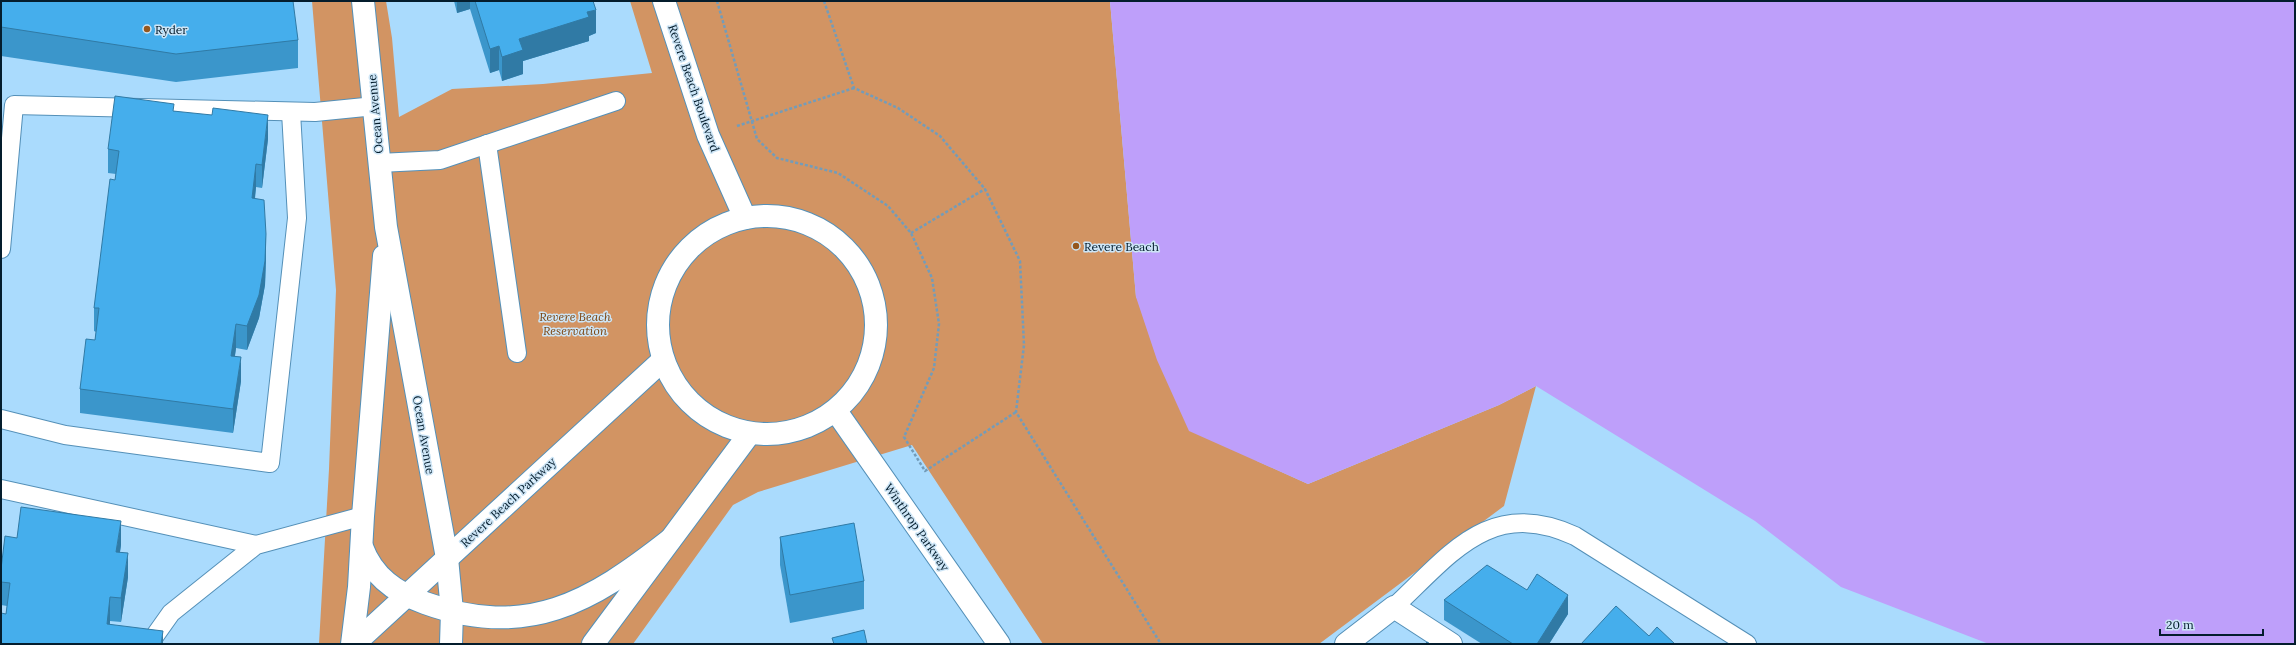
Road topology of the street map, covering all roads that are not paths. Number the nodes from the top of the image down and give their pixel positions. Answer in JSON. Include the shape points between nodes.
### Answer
{"nodes":[{"id":1,"x":364,"y":1,"type":"edge"},
{"id":2,"x":664,"y":1,"type":"edge"},
{"id":3,"x":616,"y":101,"type":"dead end"},
{"id":4,"x":375,"y":106,"type":"junction"},
{"id":5,"x":291,"y":112,"type":"junction"},
{"id":6,"x":487,"y":144,"type":"junction"},
{"id":7,"x":379,"y":163,"type":"junction"},
{"id":8,"x":745,"y":218,"type":"junction"},
{"id":9,"x":386,"y":227,"type":"junction"},
{"id":10,"x":1,"y":249,"type":"edge"},
{"id":11,"x":517,"y":353,"type":"dead end"},
{"id":12,"x":663,"y":360,"type":"junction"},
{"id":13,"x":836,"y":411,"type":"junction"},
{"id":14,"x":1,"y":419,"type":"edge"},
{"id":15,"x":750,"y":433,"type":"junction"},
{"id":16,"x":1,"y":489,"type":"edge"},
{"id":17,"x":363,"y":516,"type":"junction"},
{"id":18,"x":670,"y":540,"type":"junction"},
{"id":19,"x":256,"y":545,"type":"junction"},
{"id":20,"x":361,"y":545,"type":"junction"},
{"id":21,"x":447,"y":558,"type":"junction"},
{"id":22,"x":406,"y":596,"type":"junction"},
{"id":23,"x":1394,"y":607,"type":"junction"},
{"id":24,"x":452,"y":611,"type":"junction"},
{"id":25,"x":148,"y":644,"type":"edge"},
{"id":26,"x":353,"y":644,"type":"edge"},
{"id":27,"x":451,"y":644,"type":"edge"},
{"id":28,"x":593,"y":644,"type":"edge"},
{"id":29,"x":999,"y":644,"type":"edge"},
{"id":30,"x":1346,"y":644,"type":"edge"},
{"id":31,"x":1451,"y":644,"type":"edge"},
{"id":32,"x":1747,"y":644,"type":"edge"}],
"edges":[{"from":1,"to":4,"type":"main road","name":"Ocean Avenue"},
{"from":2,"to":8,"type":"main road","name":"Revere Beach Boulevard","via":[[708,135]]},
{"from":3,"to":6,"type":"lane"},
{"from":4,"to":5,"type":"lane"},
{"from":4,"to":7,"type":"main road","name":"Ocean Avenue"},
{"from":5,"to":10,"type":"lane","via":[[14,105]]},
{"from":5,"to":14,"type":"lane","via":[[297,218],[270,463],[65,435]]},
{"from":6,"to":7,"type":"lane","via":[[440,160]]},
{"from":6,"to":11,"type":"lane"},
{"from":7,"to":9,"type":"main road","name":"Ocean Avenue"},
{"from":8,"to":12,"type":"main road","via":[[720,226],[700,239],[687,250],[672,270],[658,308],[657,330]]},
{"from":8,"to":13,"type":"main road","via":[[770,216],[799,220],[821,230],[843,246],[861,270],[872,294],[875,314],[874,347],[858,387]]},
{"from":9,"to":17,"type":"main road","name":"Ocean Avenue"},
{"from":9,"to":21,"type":"main road","name":"Ocean Avenue"},
{"from":12,"to":15,"type":"main road","via":[[674,384],[702,413],[720,424]]},
{"from":12,"to":21,"type":"main road","name":"Revere Beach Parkway"},
{"from":13,"to":15,"type":"main road","via":[[800,429],[770,435]]},
{"from":13,"to":29,"type":"main road","name":"Winthrop Parkway"},
{"from":15,"to":18,"type":"main road"},
{"from":16,"to":19,"type":"lane"},
{"from":17,"to":19,"type":"lane"},
{"from":17,"to":20,"type":"main road","name":"Ocean Avenue"},
{"from":18,"to":24,"type":"main road","via":[[635,568],[578,600],[544,614],[509,619]]},
{"from":18,"to":28,"type":"main road"},
{"from":19,"to":25,"type":"lane","via":[[171,613]]},
{"from":20,"to":22,"type":"main road","via":[[378,575]]},
{"from":20,"to":26,"type":"main road","name":"Ocean Avenue"},
{"from":21,"to":22,"type":"main road","name":"Revere Beach Parkway"},
{"from":21,"to":24,"type":"main road","name":"Ocean Avenue"},
{"from":22,"to":24,"type":"main road"},
{"from":22,"to":26,"type":"main road","name":"Revere Beach Parkway"},
{"from":23,"to":30,"type":"main road"},
{"from":23,"to":31,"type":"main road"},
{"from":23,"to":32,"type":"lane","via":[[1457,549],[1477,535],[1507,523],[1529,522],[1553,526],[1575,536]]},
{"from":24,"to":27,"type":"main road","name":"Ocean Avenue"}]}
